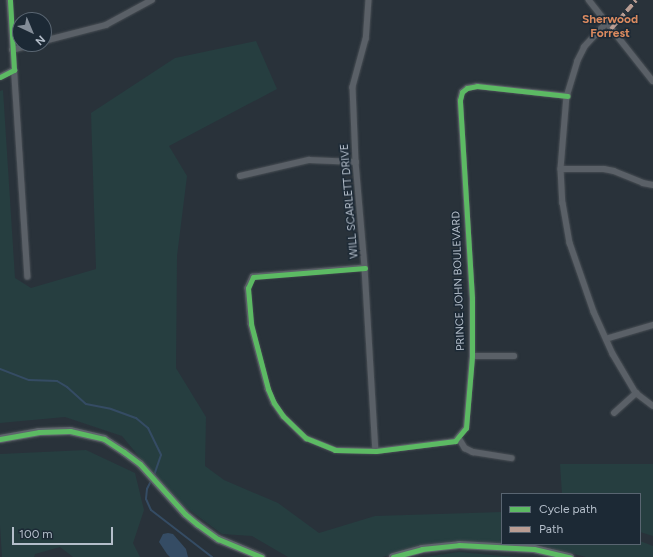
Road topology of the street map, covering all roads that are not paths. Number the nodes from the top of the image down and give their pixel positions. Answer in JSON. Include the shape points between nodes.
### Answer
{"nodes":[{"id":1,"x":10,"y":0,"type":"edge"},
{"id":2,"x":152,"y":0,"type":"edge"},
{"id":3,"x":369,"y":0,"type":"edge"},
{"id":4,"x":589,"y":0,"type":"edge"},
{"id":5,"x":607,"y":23,"type":"junction"},
{"id":6,"x":52,"y":40,"type":"edge"},
{"id":7,"x":12,"y":50,"type":"edge"},
{"id":8,"x":12,"y":52,"type":"edge"},
{"id":9,"x":14,"y":70,"type":"junction"},
{"id":10,"x":0,"y":77,"type":"edge"},
{"id":11,"x":653,"y":81,"type":"edge"},
{"id":12,"x":567,"y":96,"type":"junction"},
{"id":13,"x":356,"y":162,"type":"junction"},
{"id":14,"x":561,"y":169,"type":"junction"},
{"id":15,"x":240,"y":176,"type":"dead end"},
{"id":16,"x":653,"y":185,"type":"edge"},
{"id":17,"x":365,"y":268,"type":"junction"},
{"id":18,"x":28,"y":276,"type":"dead end"},
{"id":19,"x":653,"y":324,"type":"edge"},
{"id":20,"x":606,"y":339,"type":"junction"},
{"id":21,"x":472,"y":356,"type":"junction"},
{"id":22,"x":514,"y":356,"type":"dead end"},
{"id":23,"x":636,"y":393,"type":"junction"},
{"id":24,"x":653,"y":406,"type":"edge"},
{"id":25,"x":614,"y":413,"type":"dead end"},
{"id":26,"x":459,"y":438,"type":"junction"},
{"id":27,"x":0,"y":439,"type":"edge"},
{"id":28,"x":376,"y":451,"type":"junction"},
{"id":29,"x":512,"y":458,"type":"dead end"},
{"id":30,"x":261,"y":557,"type":"edge"},
{"id":31,"x":393,"y":557,"type":"edge"},
{"id":32,"x":570,"y":557,"type":"edge"}],
"edges":[{"from":1,"to":7,"type":"street"},
{"from":2,"to":6,"type":"street","via":[[106,25]]},
{"from":3,"to":13,"type":"street","name":"WILL SCARLETT DRIVE","via":[[366,39],[352,87]]},
{"from":4,"to":5,"type":"street"},
{"from":5,"to":11,"type":"street"},
{"from":5,"to":12,"type":"street","via":[[585,47]]},
{"from":8,"to":9,"type":"street"},
{"from":9,"to":10,"type":"street"},
{"from":9,"to":18,"type":"street"},
{"from":12,"to":14,"type":"street"},
{"from":12,"to":21,"type":"street","name":"PRINCE JOHN BOULEVARD","via":[[477,86],[466,88],[462,92],[460,100],[472,298]]},
{"from":13,"to":15,"type":"street","via":[[309,160]]},
{"from":13,"to":17,"type":"street","name":"WILL SCARLETT DRIVE"},
{"from":14,"to":16,"type":"street","via":[[609,170]]},
{"from":14,"to":20,"type":"street","via":[[563,203],[570,243]]},
{"from":17,"to":28,"type":"street","name":"WILL SCARLETT DRIVE"},
{"from":17,"to":28,"type":"street","via":[[260,275],[253,277],[248,288],[251,324],[268,389],[282,416],[306,438],[336,450]]},
{"from":19,"to":20,"type":"street"},
{"from":20,"to":23,"type":"street"},
{"from":21,"to":22,"type":"street"},
{"from":21,"to":26,"type":"street","name":"PRINCE JOHN BOULEVARD","via":[[466,428]]},
{"from":23,"to":24,"type":"street"},
{"from":23,"to":25,"type":"street"},
{"from":26,"to":28,"type":"street","via":[[455,441]]},
{"from":26,"to":29,"type":"street","via":[[465,448],[473,452]]},
{"from":27,"to":30,"type":"main road","via":[[39,432],[70,431],[104,440],[124,452],[146,471],[185,514],[209,533],[230,545]]},
{"from":31,"to":32,"type":"main road","via":[[422,549],[458,545],[534,549]]}]}
